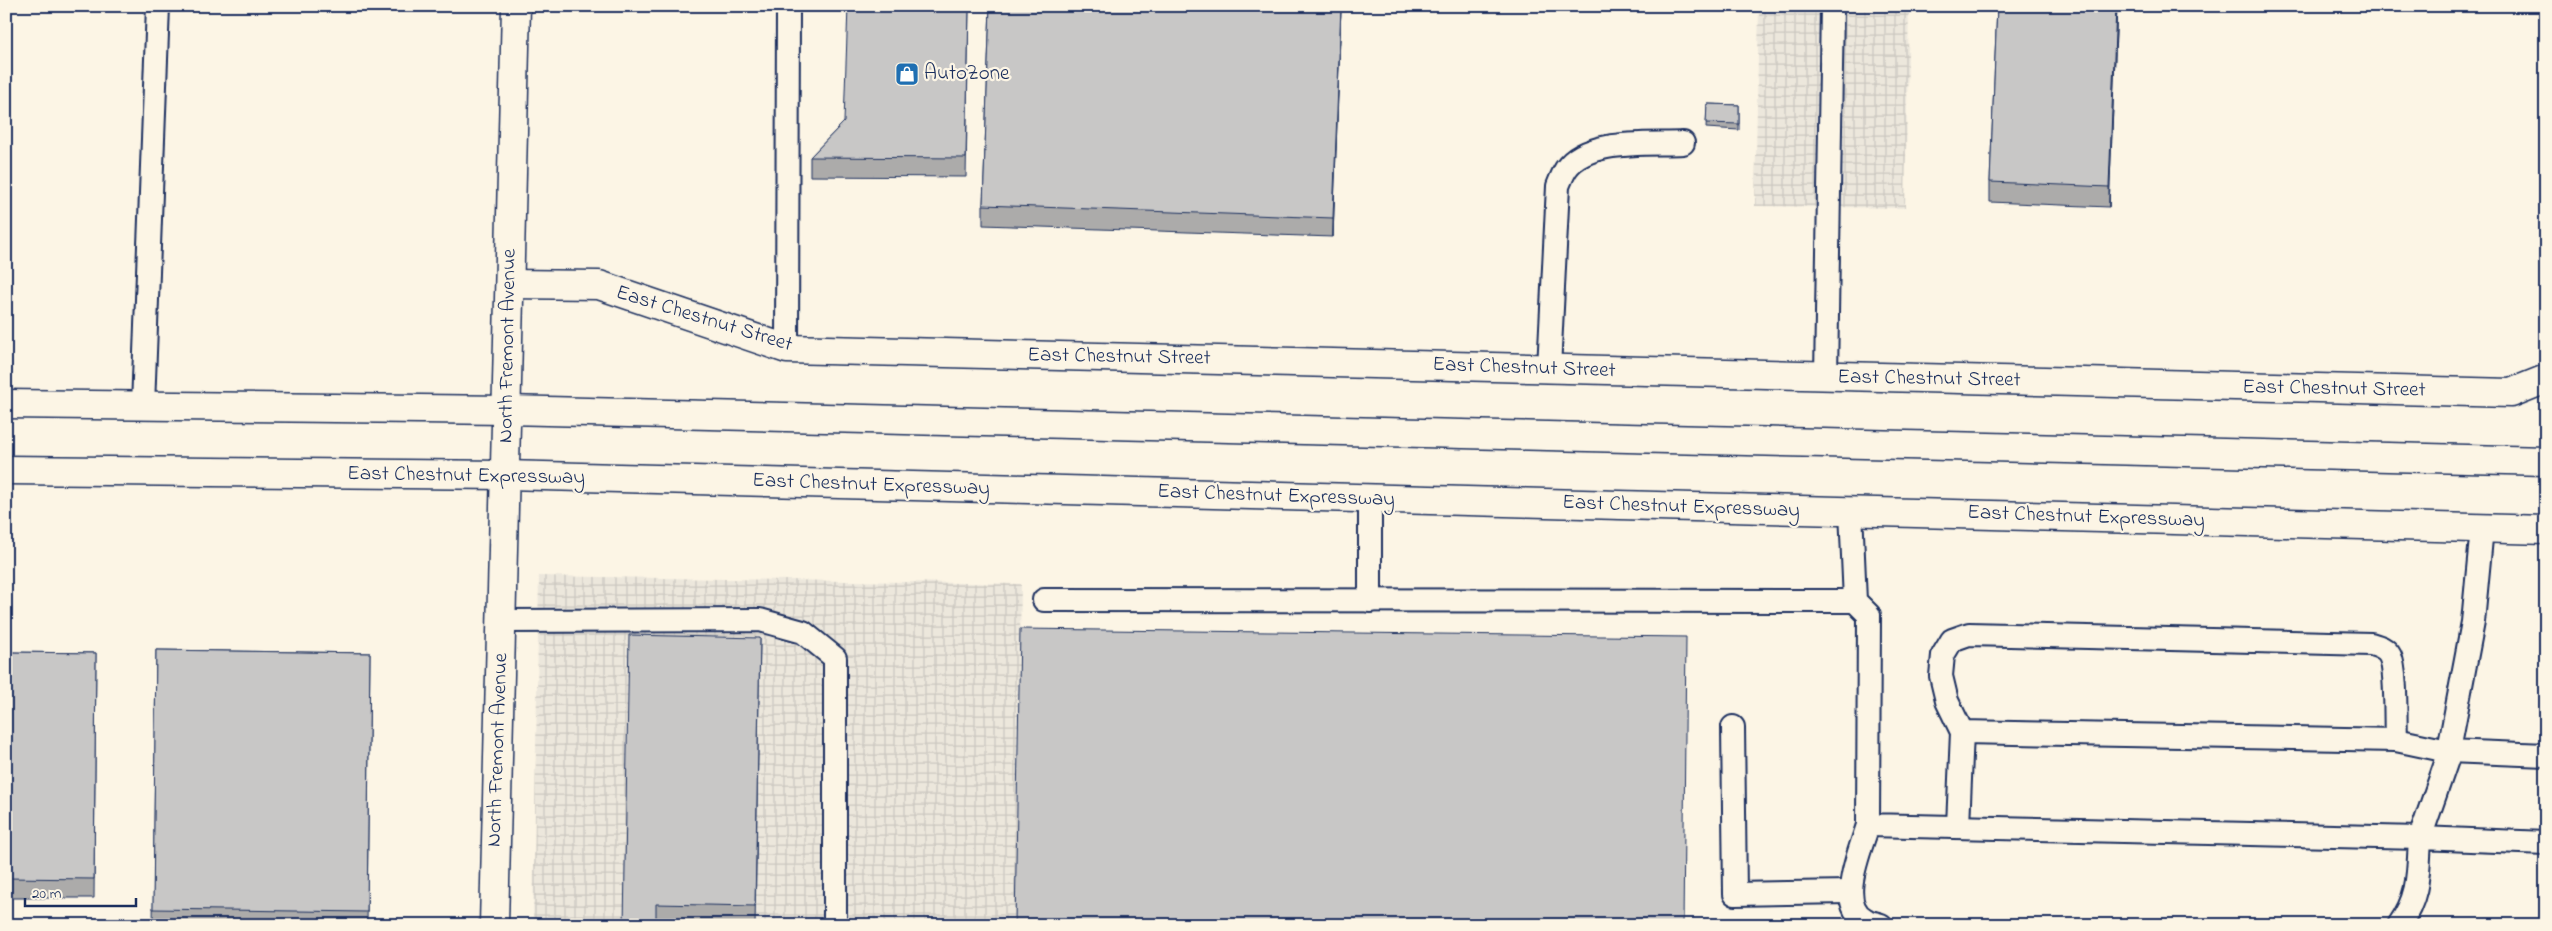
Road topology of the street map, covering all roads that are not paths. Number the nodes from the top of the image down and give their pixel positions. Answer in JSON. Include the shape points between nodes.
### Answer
{"nodes":[{"id":1,"x":158,"y":6,"type":"edge"},
{"id":2,"x":516,"y":6,"type":"edge"},
{"id":3,"x":788,"y":6,"type":"edge"},
{"id":4,"x":1832,"y":6,"type":"edge"},
{"id":5,"x":1683,"y":143,"type":"dead end"},
{"id":6,"x":510,"y":284,"type":"junction"},
{"id":7,"x":787,"y":349,"type":"junction"},
{"id":8,"x":1549,"y":368,"type":"junction"},
{"id":9,"x":1826,"y":376,"type":"junction"},
{"id":10,"x":2546,"y":379,"type":"edge"},
{"id":11,"x":6,"y":404,"type":"edge"},
{"id":12,"x":143,"y":406,"type":"junction"},
{"id":13,"x":507,"y":410,"type":"junction"},
{"id":14,"x":2546,"y":461,"type":"edge"},
{"id":15,"x":6,"y":470,"type":"edge"},
{"id":16,"x":506,"y":475,"type":"junction"},
{"id":17,"x":1370,"y":498,"type":"junction"},
{"id":18,"x":1851,"y":511,"type":"junction"},
{"id":19,"x":2482,"y":528,"type":"junction"},
{"id":20,"x":2546,"y":530,"type":"edge"},
{"id":21,"x":1044,"y":600,"type":"dead end"},
{"id":22,"x":1370,"y":601,"type":"junction"},
{"id":23,"x":1854,"y":601,"type":"junction"},
{"id":24,"x":502,"y":621,"type":"junction"},
{"id":25,"x":1733,"y":727,"type":"dead end"},
{"id":26,"x":1962,"y":732,"type":"junction"},
{"id":27,"x":2396,"y":740,"type":"junction"},
{"id":28,"x":2448,"y":751,"type":"junction"},
{"id":29,"x":2546,"y":756,"type":"edge"},
{"id":30,"x":1868,"y":825,"type":"junction"},
{"id":31,"x":1958,"y":826,"type":"junction"},
{"id":32,"x":2420,"y":838,"type":"junction"},
{"id":33,"x":2546,"y":843,"type":"edge"},
{"id":34,"x":1850,"y":892,"type":"junction"},
{"id":35,"x":494,"y":925,"type":"edge"},
{"id":36,"x":835,"y":925,"type":"edge"},
{"id":37,"x":1881,"y":925,"type":"edge"},
{"id":38,"x":2399,"y":925,"type":"edge"}],
"edges":[{"from":1,"to":12,"type":"lane"},
{"from":2,"to":6,"type":"main road","name":"North Fremont Avenue"},
{"from":3,"to":7,"type":"lane"},
{"from":4,"to":9,"type":"lane"},
{"from":5,"to":8,"type":"lane","via":[[1606,146],[1586,153],[1567,168],[1558,186]]},
{"from":6,"to":7,"type":"main road","name":"East Chestnut Street","via":[[599,285]]},
{"from":6,"to":13,"type":"main road","name":"North Fremont Avenue"},
{"from":7,"to":8,"type":"main road","name":"East Chestnut Street"},
{"from":8,"to":9,"type":"main road","name":"East Chestnut Street"},
{"from":9,"to":10,"type":"main road","name":"East Chestnut Street","via":[[2511,393]]},
{"from":11,"to":12,"type":"main road"},
{"from":12,"to":13,"type":"main road"},
{"from":13,"to":14,"type":"main road"},
{"from":13,"to":16,"type":"main road","name":"North Fremont Avenue"},
{"from":15,"to":16,"type":"main road","name":"East Chestnut Expressway"},
{"from":16,"to":17,"type":"main road","name":"East Chestnut Expressway"},
{"from":16,"to":24,"type":"main road","name":"North Fremont Avenue"},
{"from":17,"to":18,"type":"main road","name":"East Chestnut Expressway"},
{"from":17,"to":22,"type":"lane"},
{"from":18,"to":19,"type":"main road","name":"East Chestnut Expressway"},
{"from":18,"to":23,"type":"lane"},
{"from":19,"to":20,"type":"main road","name":"East Chestnut Expressway"},
{"from":19,"to":28,"type":"lane","via":[[2473,622]]},
{"from":21,"to":22,"type":"lane"},
{"from":22,"to":23,"type":"lane"},
{"from":23,"to":30,"type":"lane","via":[[1869,616]]},
{"from":24,"to":35,"type":"main road","name":"North Fremont Avenue"},
{"from":24,"to":36,"type":"lane","via":[[760,620],[802,632],[835,658]]},
{"from":25,"to":34,"type":"lane","via":[[1736,894]]},
{"from":26,"to":27,"type":"lane"},
{"from":26,"to":27,"type":"lane","via":[[1943,685],[1943,655],[1952,640],[1969,634],[2015,634],[2371,644],[2390,656]]},
{"from":26,"to":31,"type":"lane"},
{"from":27,"to":28,"type":"lane"},
{"from":28,"to":29,"type":"lane"},
{"from":28,"to":32,"type":"lane"},
{"from":30,"to":31,"type":"lane"},
{"from":30,"to":34,"type":"lane"},
{"from":31,"to":32,"type":"lane"},
{"from":32,"to":33,"type":"lane"},
{"from":32,"to":38,"type":"lane","via":[[2418,877],[2411,908]]},
{"from":34,"to":37,"type":"lane","via":[[1854,910],[1865,920]]}]}
